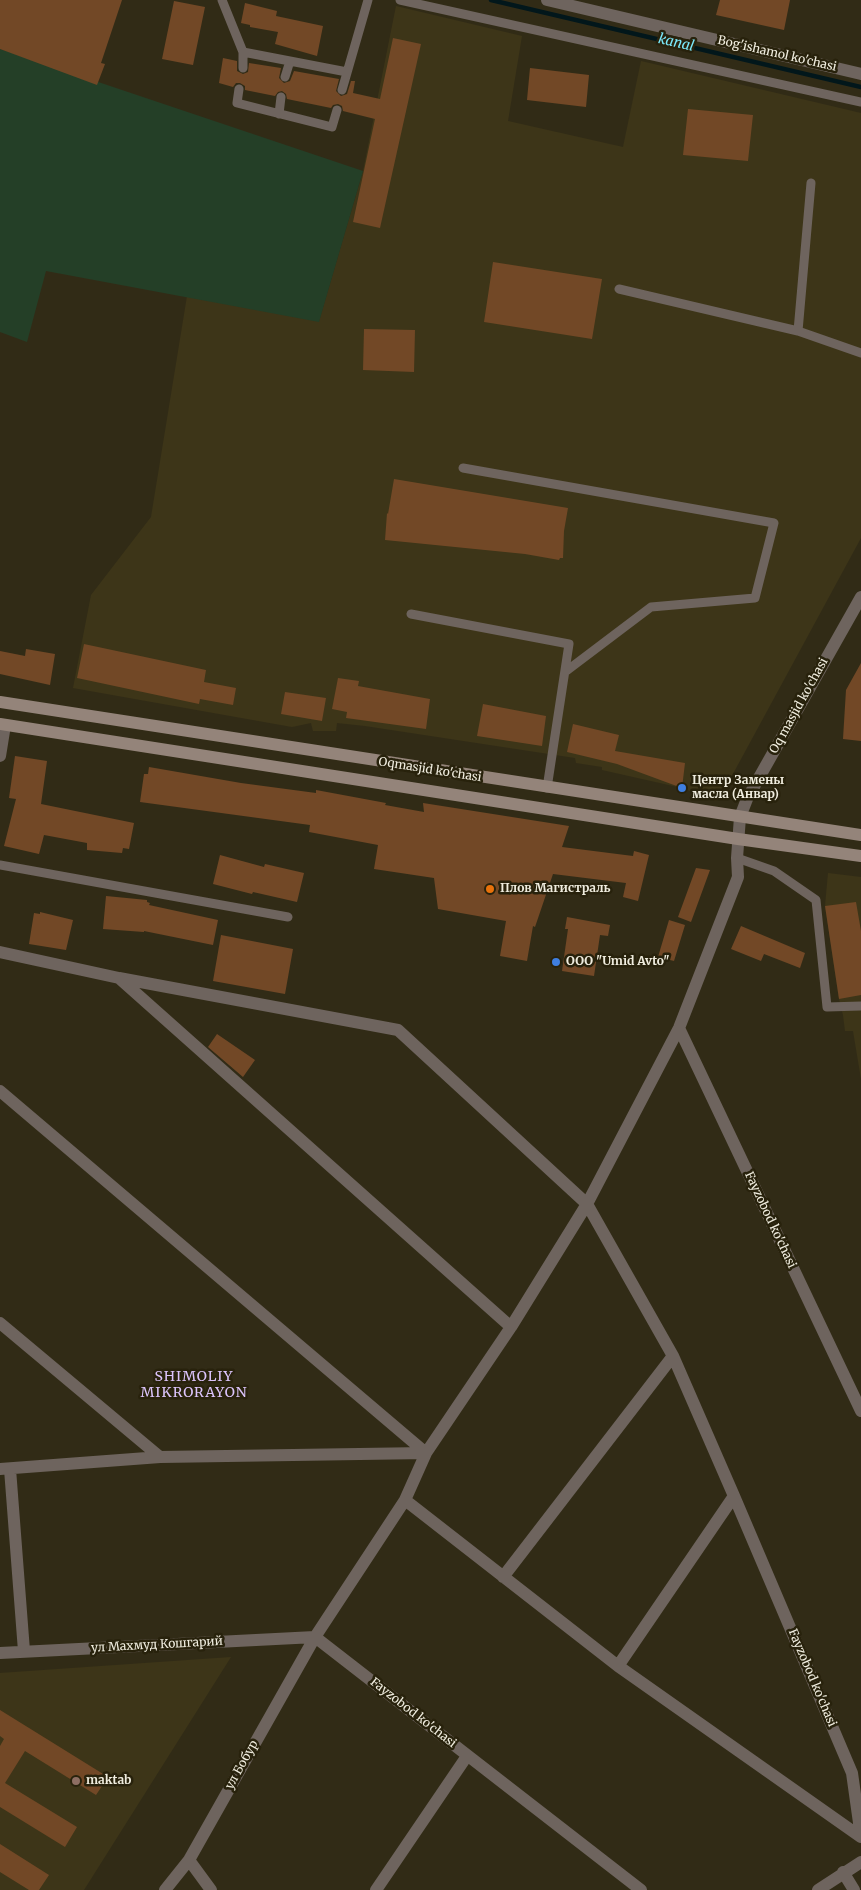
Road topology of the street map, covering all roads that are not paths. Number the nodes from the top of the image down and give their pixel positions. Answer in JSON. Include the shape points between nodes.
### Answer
{"nodes":[{"id":1,"x":222,"y":0,"type":"edge"},
{"id":2,"x":368,"y":0,"type":"edge"},
{"id":3,"x":400,"y":0,"type":"edge"},
{"id":4,"x":547,"y":0,"type":"edge"},
{"id":5,"x":243,"y":52,"type":"junction"},
{"id":6,"x":290,"y":62,"type":"junction"},
{"id":7,"x":243,"y":68,"type":"dead end"},
{"id":8,"x":347,"y":72,"type":"junction"},
{"id":9,"x":861,"y":74,"type":"edge"},
{"id":10,"x":285,"y":77,"type":"dead end"},
{"id":11,"x":239,"y":89,"type":"dead end"},
{"id":12,"x":342,"y":90,"type":"dead end"},
{"id":13,"x":281,"y":97,"type":"dead end"},
{"id":14,"x":861,"y":102,"type":"edge"},
{"id":15,"x":337,"y":110,"type":"dead end"},
{"id":16,"x":278,"y":114,"type":"junction"},
{"id":17,"x":811,"y":183,"type":"dead end"},
{"id":18,"x":619,"y":289,"type":"dead end"},
{"id":19,"x":798,"y":330,"type":"junction"},
{"id":20,"x":861,"y":353,"type":"edge"},
{"id":21,"x":463,"y":468,"type":"dead end"},
{"id":22,"x":861,"y":597,"type":"edge"},
{"id":23,"x":410,"y":614,"type":"dead end"},
{"id":24,"x":565,"y":672,"type":"junction"},
{"id":25,"x":0,"y":702,"type":"edge"},
{"id":26,"x":2,"y":724,"type":"edge"},
{"id":27,"x":0,"y":756,"type":"edge"},
{"id":28,"x":547,"y":788,"type":"junction"},
{"id":29,"x":740,"y":817,"type":"junction"},
{"id":30,"x":861,"y":835,"type":"edge"},
{"id":31,"x":738,"y":839,"type":"junction"},
{"id":32,"x":861,"y":856,"type":"edge"},
{"id":33,"x":737,"y":858,"type":"junction"},
{"id":34,"x":0,"y":866,"type":"edge"},
{"id":35,"x":288,"y":916,"type":"dead end"},
{"id":36,"x":0,"y":952,"type":"edge"},
{"id":37,"x":119,"y":978,"type":"junction"},
{"id":38,"x":861,"y":1006,"type":"edge"},
{"id":39,"x":679,"y":1028,"type":"junction"},
{"id":40,"x":0,"y":1090,"type":"edge"},
{"id":41,"x":587,"y":1204,"type":"junction"},
{"id":42,"x":0,"y":1323,"type":"edge"},
{"id":43,"x":511,"y":1327,"type":"junction"},
{"id":44,"x":673,"y":1356,"type":"junction"},
{"id":45,"x":861,"y":1412,"type":"edge"},
{"id":46,"x":426,"y":1453,"type":"junction"},
{"id":47,"x":160,"y":1457,"type":"junction"},
{"id":48,"x":5,"y":1469,"type":"edge"},
{"id":49,"x":734,"y":1496,"type":"junction"},
{"id":50,"x":405,"y":1500,"type":"junction"},
{"id":51,"x":503,"y":1577,"type":"junction"},
{"id":52,"x":315,"y":1637,"type":"junction"},
{"id":53,"x":24,"y":1651,"type":"junction"},
{"id":54,"x":0,"y":1653,"type":"edge"},
{"id":55,"x":618,"y":1666,"type":"junction"},
{"id":56,"x":467,"y":1756,"type":"junction"},
{"id":57,"x":861,"y":1837,"type":"edge"},
{"id":58,"x":189,"y":1860,"type":"junction"},
{"id":59,"x":861,"y":1862,"type":"edge"},
{"id":60,"x":843,"y":1872,"type":"junction"},
{"id":61,"x":165,"y":1890,"type":"edge"},
{"id":62,"x":212,"y":1890,"type":"edge"},
{"id":63,"x":376,"y":1890,"type":"edge"},
{"id":64,"x":640,"y":1890,"type":"edge"},
{"id":65,"x":818,"y":1890,"type":"edge"},
{"id":66,"x":854,"y":1890,"type":"edge"}],
"edges":[{"from":1,"to":5,"type":"lane"},
{"from":2,"to":8,"type":"lane"},
{"from":3,"to":14,"type":"lane"},
{"from":4,"to":9,"type":"street","name":"Bog'ishamol ko'chasi"},
{"from":5,"to":6,"type":"lane"},
{"from":5,"to":7,"type":"lane"},
{"from":6,"to":8,"type":"lane"},
{"from":6,"to":10,"type":"lane"},
{"from":8,"to":12,"type":"lane"},
{"from":11,"to":16,"type":"lane","via":[[236,103]]},
{"from":13,"to":16,"type":"lane"},
{"from":15,"to":16,"type":"lane","via":[[332,127]]},
{"from":17,"to":19,"type":"lane"},
{"from":18,"to":19,"type":"lane"},
{"from":19,"to":20,"type":"lane"},
{"from":21,"to":24,"type":"lane","via":[[774,523],[755,598],[651,606]]},
{"from":22,"to":29,"type":"street","name":"Oq masjid ko'chasi","via":[[747,799]]},
{"from":23,"to":24,"type":"lane","via":[[570,644]]},
{"from":24,"to":28,"type":"lane"},
{"from":25,"to":28,"type":"main road","name":"Oqmasjid ko'chasi"},
{"from":26,"to":27,"type":"street"},
{"from":26,"to":31,"type":"main road","name":"Oqmasjid ko'chasi"},
{"from":28,"to":29,"type":"main road","name":"Oqmasjid ko'chasi"},
{"from":29,"to":30,"type":"main road","name":"Oqmasjid ko'chasi"},
{"from":29,"to":31,"type":"street"},
{"from":31,"to":32,"type":"main road","name":"Oqmasjid ko'chasi"},
{"from":31,"to":33,"type":"street"},
{"from":33,"to":38,"type":"lane","via":[[774,871],[816,900],[827,1007]]},
{"from":33,"to":39,"type":"street","via":[[738,877]]},
{"from":34,"to":35,"type":"lane"},
{"from":36,"to":37,"type":"street","name":"Fayzobod ko'chasi"},
{"from":37,"to":41,"type":"street","name":"Fayzobod ko'chasi","via":[[398,1030]]},
{"from":37,"to":43,"type":"street"},
{"from":39,"to":41,"type":"street"},
{"from":39,"to":45,"type":"street","name":"Fayzobod ko'chasi"},
{"from":40,"to":46,"type":"street"},
{"from":41,"to":43,"type":"street"},
{"from":41,"to":44,"type":"street","name":"Fayzobod ko'chasi"},
{"from":42,"to":47,"type":"street"},
{"from":43,"to":46,"type":"street"},
{"from":44,"to":49,"type":"street","name":"Fayzobod ko'chasi"},
{"from":44,"to":51,"type":"street"},
{"from":46,"to":47,"type":"street"},
{"from":46,"to":50,"type":"street"},
{"from":47,"to":48,"type":"street"},
{"from":48,"to":53,"type":"street"},
{"from":49,"to":55,"type":"street"},
{"from":49,"to":57,"type":"street","name":"Fayzobod ko'chasi","via":[[852,1773]]},
{"from":50,"to":51,"type":"street","name":"Fayzobod ko'chasi"},
{"from":50,"to":52,"type":"street"},
{"from":51,"to":55,"type":"street","name":"Fayzobod ko'chasi"},
{"from":52,"to":53,"type":"street","name":"ул Махмуд Кошгарий"},
{"from":52,"to":56,"type":"street","name":"Fayzobod ko'chasi"},
{"from":52,"to":58,"type":"street","name":"ул Бобур"},
{"from":53,"to":54,"type":"street","name":"ул Махмуд Кошгарий"},
{"from":55,"to":57,"type":"street","name":"Fayzobod ko'chasi"},
{"from":56,"to":63,"type":"street"},
{"from":56,"to":64,"type":"street","name":"Fayzobod ko'chasi"},
{"from":58,"to":61,"type":"street","name":"ул Бобур"},
{"from":58,"to":62,"type":"street"},
{"from":59,"to":60,"type":"street"},
{"from":60,"to":65,"type":"street"},
{"from":60,"to":66,"type":"street"}]}
